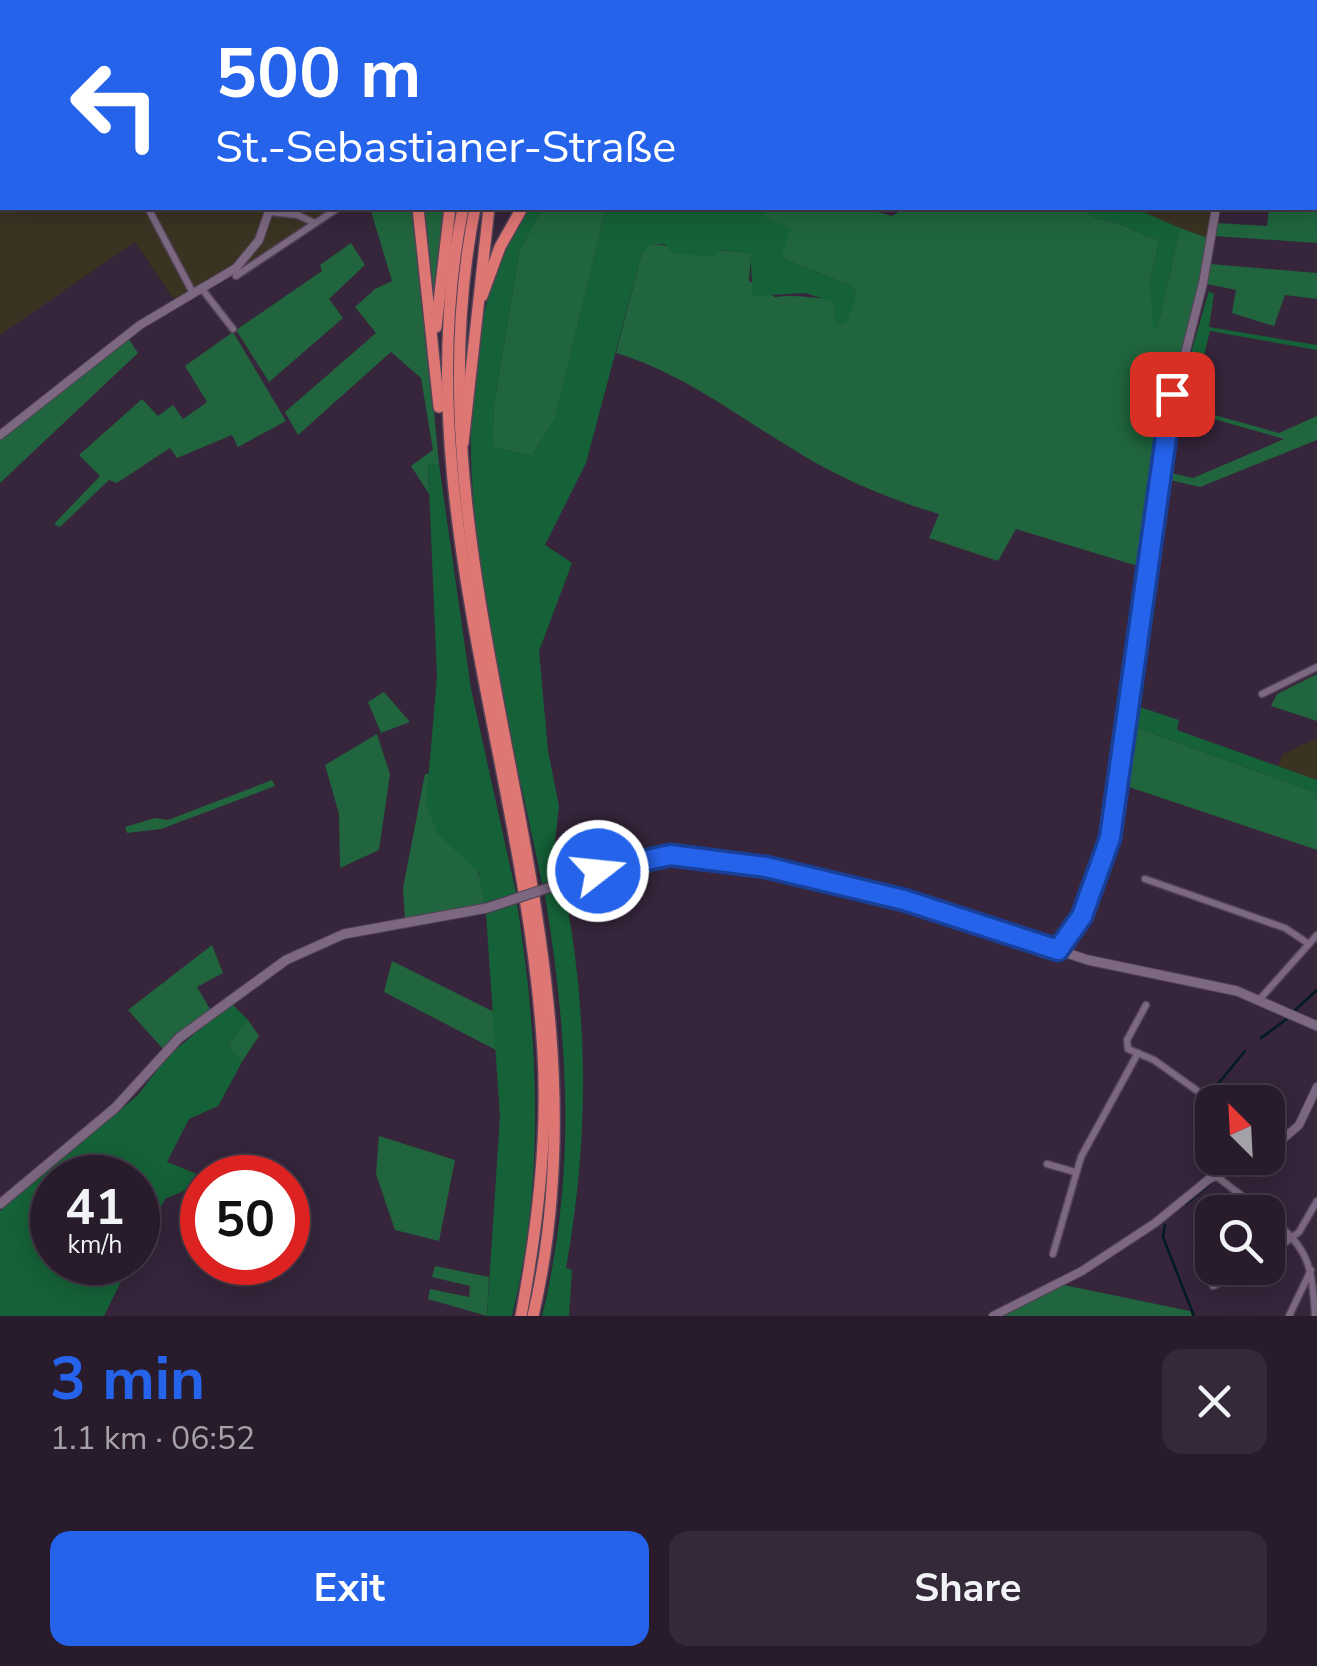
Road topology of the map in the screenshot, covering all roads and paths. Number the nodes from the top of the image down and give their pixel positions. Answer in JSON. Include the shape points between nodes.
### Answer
{"nodes":[{"id":1,"x":149,"y":210,"type":"edge"},
{"id":2,"x":270,"y":210,"type":"edge"},
{"id":3,"x":288,"y":210,"type":"edge"},
{"id":4,"x":335,"y":210,"type":"edge"},
{"id":5,"x":418,"y":210,"type":"edge"},
{"id":6,"x":450,"y":210,"type":"edge"},
{"id":7,"x":462,"y":210,"type":"edge"},
{"id":8,"x":475,"y":210,"type":"edge"},
{"id":9,"x":489,"y":210,"type":"edge"},
{"id":10,"x":521,"y":210,"type":"edge"},
{"id":11,"x":1216,"y":210,"type":"edge"},
{"id":12,"x":300,"y":214,"type":"junction"},
{"id":13,"x":315,"y":223,"type":"junction"},
{"id":14,"x":236,"y":276,"type":"dead end"},
{"id":15,"x":198,"y":291,"type":"junction"},
{"id":16,"x":233,"y":329,"type":"dead end"},
{"id":17,"x":434,"y":350,"type":"junction"},
{"id":18,"x":470,"y":354,"type":"junction"},
{"id":19,"x":0,"y":434,"type":"edge"},
{"id":20,"x":454,"y":459,"type":"junction"},
{"id":21,"x":1317,"y":667,"type":"edge"},
{"id":22,"x":1262,"y":694,"type":"dead end"},
{"id":23,"x":1145,"y":880,"type":"dead end"},
{"id":24,"x":1317,"y":935,"type":"edge"},
{"id":25,"x":1308,"y":944,"type":"junction"},
{"id":26,"x":1054,"y":949,"type":"junction"},
{"id":27,"x":1260,"y":1000,"type":"junction"},
{"id":28,"x":1146,"y":1005,"type":"dead end"},
{"id":29,"x":1317,"y":1026,"type":"edge"},
{"id":30,"x":1138,"y":1053,"type":"junction"},
{"id":31,"x":1195,"y":1088,"type":"edge"},
{"id":32,"x":1317,"y":1088,"type":"edge"},
{"id":33,"x":1285,"y":1139,"type":"edge"},
{"id":34,"x":1048,"y":1164,"type":"dead end"},
{"id":35,"x":1075,"y":1172,"type":"junction"},
{"id":36,"x":1216,"y":1176,"type":"joint"},
{"id":37,"x":1240,"y":1195,"type":"edge"},
{"id":38,"x":1317,"y":1200,"type":"edge"},
{"id":39,"x":0,"y":1204,"type":"edge"},
{"id":40,"x":1285,"y":1229,"type":"edge"},
{"id":41,"x":1294,"y":1236,"type":"junction"},
{"id":42,"x":1285,"y":1243,"type":"edge"},
{"id":43,"x":1053,"y":1254,"type":"dead end"},
{"id":44,"x":1311,"y":1270,"type":"junction"},
{"id":45,"x":521,"y":1316,"type":"edge"},
{"id":46,"x":533,"y":1316,"type":"edge"},
{"id":47,"x":993,"y":1316,"type":"edge"},
{"id":48,"x":1288,"y":1316,"type":"edge"},
{"id":49,"x":1315,"y":1316,"type":"edge"}],
"edges":[{"from":1,"to":15,"type":"street"},
{"from":2,"to":12,"type":"street"},
{"from":2,"to":15,"type":"street","via":[[244,261]]},
{"from":3,"to":12,"type":"street"},
{"from":4,"to":13,"type":"street"},
{"from":5,"to":17,"type":"highway"},
{"from":6,"to":17,"type":"highway"},
{"from":7,"to":20,"type":"highway","via":[[447,340]]},
{"from":8,"to":20,"type":"highway","via":[[460,323]]},
{"from":9,"to":18,"type":"highway"},
{"from":10,"to":18,"type":"highway","via":[[490,270]]},
{"from":11,"to":26,"type":"street","via":[[1161,450],[1110,838],[1082,916]]},
{"from":12,"to":13,"type":"street"},
{"from":13,"to":14,"type":"street"},
{"from":15,"to":16,"type":"street"},
{"from":15,"to":19,"type":"street","via":[[140,325]]},
{"from":17,"to":20,"type":"highway","via":[[440,430]]},
{"from":18,"to":20,"type":"highway","via":[[467,427]]},
{"from":20,"to":45,"type":"highway","via":[[472,632],[525,903],[541,1037],[544,1142]]},
{"from":20,"to":46,"type":"highway","via":[[551,1000],[555,1148]]},
{"from":21,"to":22,"type":"street"},
{"from":23,"to":25,"type":"street","via":[[1285,928]]},
{"from":24,"to":25,"type":"street"},
{"from":25,"to":27,"type":"street"},
{"from":26,"to":27,"type":"main road"},
{"from":26,"to":39,"type":"main road","bridge":true,"via":[[873,892],[702,858],[646,857],[486,908],[324,940],[258,978],[179,1038],[115,1108]]},
{"from":27,"to":29,"type":"main road"},
{"from":28,"to":30,"type":"street","via":[[1126,1044]]},
{"from":30,"to":31,"type":"street"},
{"from":30,"to":35,"type":"street"},
{"from":32,"to":33,"type":"street"},
{"from":34,"to":35,"type":"street"},
{"from":35,"to":43,"type":"street"},
{"from":36,"to":37,"type":"street"},
{"from":36,"to":47,"type":"street","via":[[1082,1271]]},
{"from":38,"to":41,"type":"street"},
{"from":40,"to":41,"type":"street"},
{"from":41,"to":42,"type":"street"},
{"from":41,"to":44,"type":"street"},
{"from":44,"to":48,"type":"street"},
{"from":44,"to":49,"type":"street"}]}
